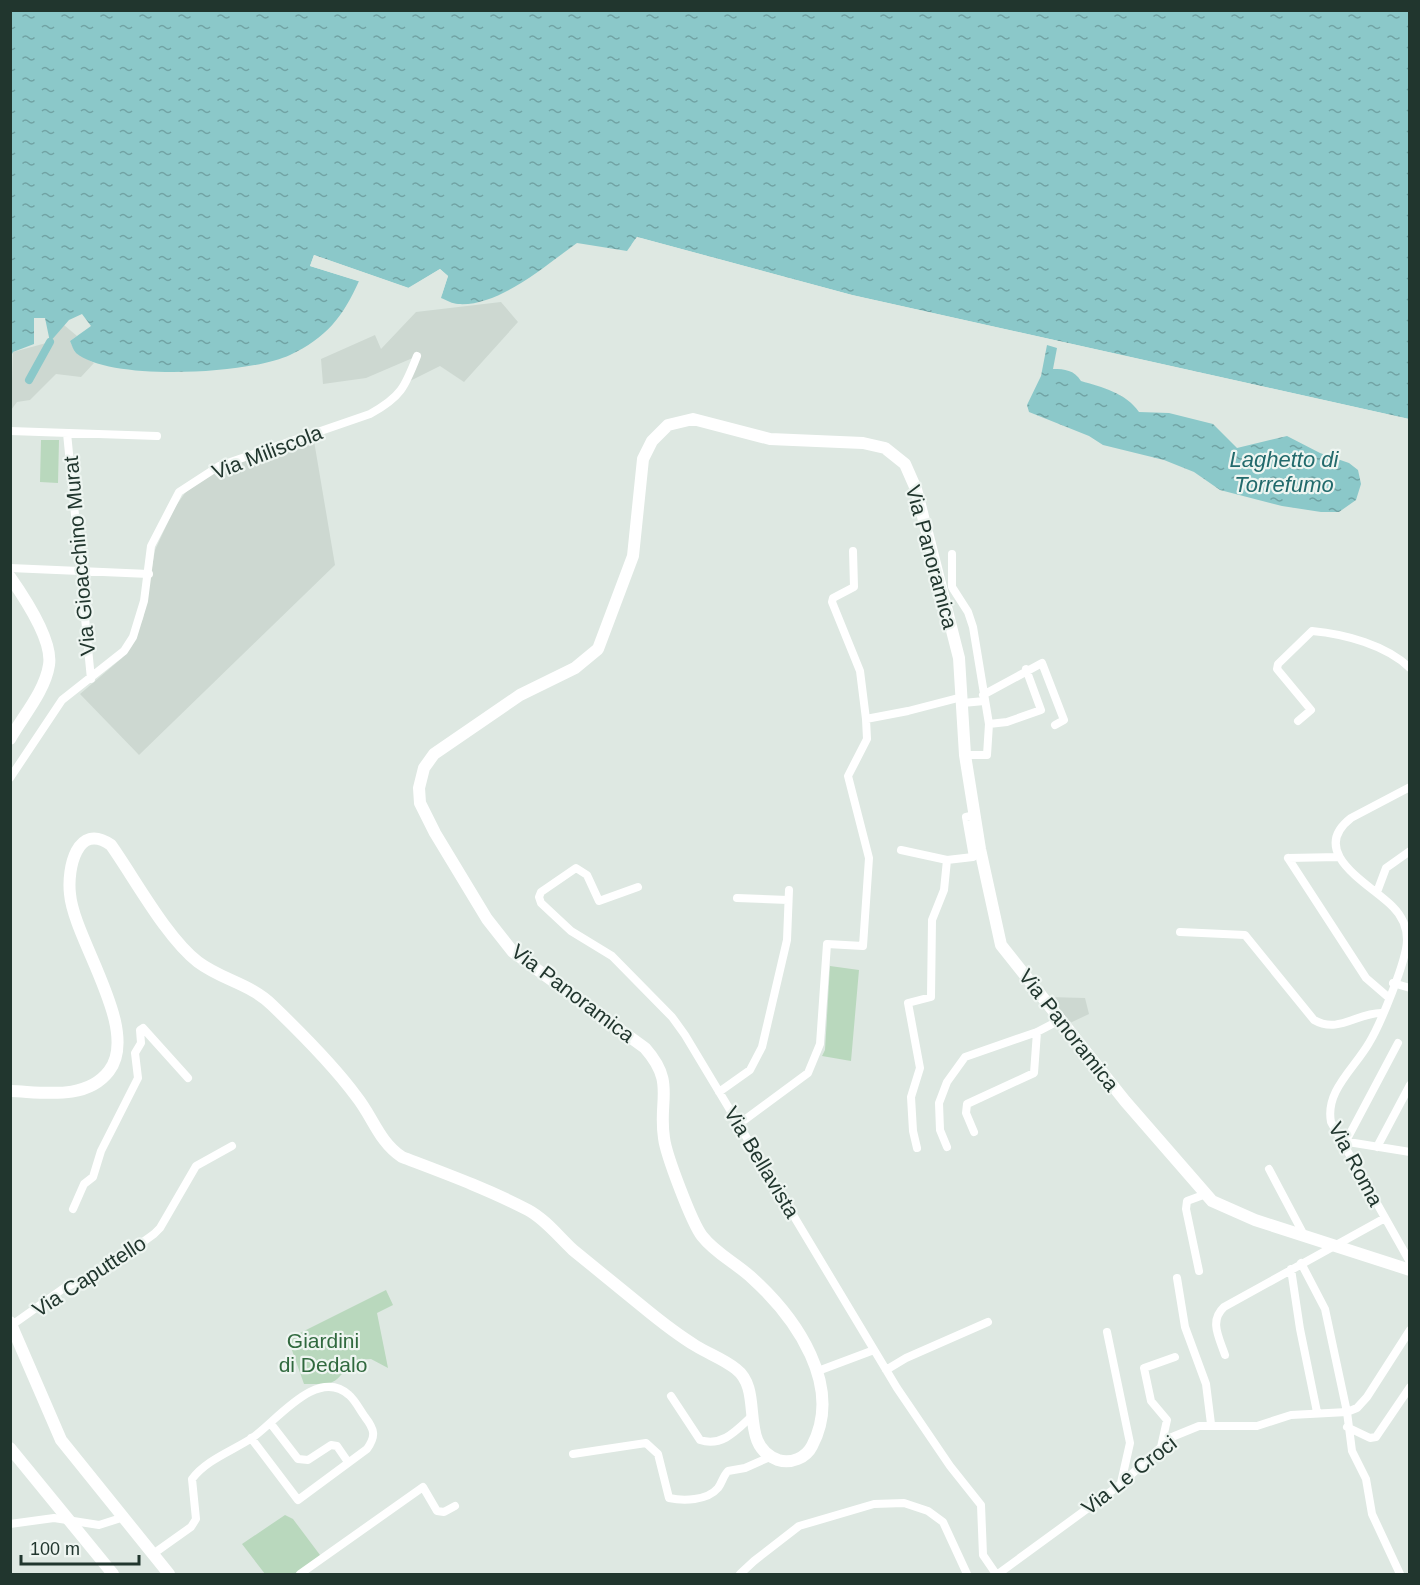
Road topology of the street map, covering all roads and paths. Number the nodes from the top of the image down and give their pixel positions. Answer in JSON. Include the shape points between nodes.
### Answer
{"nodes":[{"id":1,"x":417,"y":356,"type":"dead end"},
{"id":2,"x":10,"y":432,"type":"edge"},
{"id":3,"x":67,"y":433,"type":"junction"},
{"id":4,"x":157,"y":436,"type":"dead end"},
{"id":5,"x":853,"y":551,"type":"dead end"},
{"id":6,"x":952,"y":554,"type":"dead end"},
{"id":7,"x":10,"y":568,"type":"edge"},
{"id":8,"x":80,"y":571,"type":"junction"},
{"id":9,"x":149,"y":574,"type":"junction"},
{"id":10,"x":10,"y":577,"type":"edge"},
{"id":11,"x":1410,"y":668,"type":"edge"},
{"id":12,"x":1026,"y":669,"type":"junction"},
{"id":13,"x":91,"y":679,"type":"junction"},
{"id":14,"x":984,"y":698,"type":"junction"},
{"id":15,"x":962,"y":700,"type":"junction"},
{"id":16,"x":866,"y":718,"type":"junction"},
{"id":17,"x":1298,"y":721,"type":"dead end"},
{"id":18,"x":989,"y":724,"type":"junction"},
{"id":19,"x":1055,"y":725,"type":"dead end"},
{"id":20,"x":10,"y":739,"type":"edge"},
{"id":21,"x":965,"y":754,"type":"junction"},
{"id":22,"x":10,"y":778,"type":"edge"},
{"id":23,"x":1410,"y":787,"type":"edge"},
{"id":24,"x":975,"y":815,"type":"junction"},
{"id":25,"x":900,"y":850,"type":"dead end"},
{"id":26,"x":1410,"y":851,"type":"edge"},
{"id":27,"x":1339,"y":856,"type":"junction"},
{"id":28,"x":947,"y":860,"type":"junction"},
{"id":29,"x":638,"y":887,"type":"dead end"},
{"id":30,"x":1377,"y":892,"type":"junction"},
{"id":31,"x":737,"y":898,"type":"dead end"},
{"id":32,"x":1180,"y":932,"type":"dead end"},
{"id":33,"x":1406,"y":958,"type":"edge"},
{"id":34,"x":1394,"y":983,"type":"junction"},
{"id":35,"x":1410,"y":988,"type":"edge"},
{"id":36,"x":1388,"y":998,"type":"junction"},
{"id":37,"x":1381,"y":1013,"type":"junction"},
{"id":38,"x":1062,"y":1019,"type":"junction"},
{"id":39,"x":1037,"y":1032,"type":"junction"},
{"id":40,"x":1398,"y":1043,"type":"dead end"},
{"id":41,"x":118,"y":1051,"type":"junction"},
{"id":42,"x":135,"y":1053,"type":"junction"},
{"id":43,"x":188,"y":1078,"type":"dead end"},
{"id":44,"x":1410,"y":1085,"type":"edge"},
{"id":45,"x":10,"y":1091,"type":"edge"},
{"id":46,"x":719,"y":1092,"type":"junction"},
{"id":47,"x":739,"y":1124,"type":"junction"},
{"id":48,"x":974,"y":1132,"type":"dead end"},
{"id":49,"x":1344,"y":1141,"type":"junction"},
{"id":50,"x":232,"y":1146,"type":"dead end"},
{"id":51,"x":947,"y":1147,"type":"dead end"},
{"id":52,"x":1377,"y":1147,"type":"junction"},
{"id":53,"x":917,"y":1148,"type":"dead end"},
{"id":54,"x":1410,"y":1152,"type":"edge"},
{"id":55,"x":1269,"y":1169,"type":"dead end"},
{"id":56,"x":1206,"y":1194,"type":"junction"},
{"id":57,"x":73,"y":1209,"type":"dead end"},
{"id":58,"x":1385,"y":1218,"type":"junction"},
{"id":59,"x":1305,"y":1237,"type":"junction"},
{"id":60,"x":1333,"y":1246,"type":"junction"},
{"id":61,"x":1410,"y":1262,"type":"edge"},
{"id":62,"x":1301,"y":1263,"type":"junction"},
{"id":63,"x":1291,"y":1269,"type":"junction"},
{"id":64,"x":1410,"y":1270,"type":"edge"},
{"id":65,"x":1199,"y":1271,"type":"dead end"},
{"id":66,"x":1177,"y":1278,"type":"dead end"},
{"id":67,"x":988,"y":1322,"type":"dead end"},
{"id":68,"x":11,"y":1324,"type":"edge"},
{"id":69,"x":1410,"y":1330,"type":"edge"},
{"id":70,"x":1107,"y":1332,"type":"dead end"},
{"id":71,"x":874,"y":1350,"type":"junction"},
{"id":72,"x":1225,"y":1355,"type":"dead end"},
{"id":73,"x":1175,"y":1357,"type":"dead end"},
{"id":74,"x":886,"y":1370,"type":"junction"},
{"id":75,"x":818,"y":1371,"type":"junction"},
{"id":76,"x":1410,"y":1387,"type":"edge"},
{"id":77,"x":671,"y":1396,"type":"dead end"},
{"id":78,"x":1317,"y":1412,"type":"junction"},
{"id":79,"x":1347,"y":1412,"type":"junction"},
{"id":80,"x":751,"y":1417,"type":"junction"},
{"id":81,"x":271,"y":1424,"type":"junction"},
{"id":82,"x":1211,"y":1424,"type":"junction"},
{"id":83,"x":1347,"y":1427,"type":"junction"},
{"id":84,"x":251,"y":1438,"type":"junction"},
{"id":85,"x":1160,"y":1447,"type":"junction"},
{"id":86,"x":10,"y":1448,"type":"edge"},
{"id":87,"x":573,"y":1454,"type":"dead end"},
{"id":88,"x":772,"y":1456,"type":"junction"},
{"id":89,"x":348,"y":1462,"type":"junction"},
{"id":90,"x":1121,"y":1484,"type":"junction"},
{"id":91,"x":454,"y":1506,"type":"dead end"},
{"id":92,"x":124,"y":1517,"type":"junction"},
{"id":93,"x":68,"y":1519,"type":"junction"},
{"id":94,"x":10,"y":1524,"type":"edge"},
{"id":95,"x":153,"y":1554,"type":"junction"},
{"id":96,"x":113,"y":1575,"type":"edge"},
{"id":97,"x":169,"y":1575,"type":"edge"},
{"id":98,"x":300,"y":1575,"type":"edge"},
{"id":99,"x":740,"y":1575,"type":"edge"},
{"id":100,"x":968,"y":1575,"type":"edge"},
{"id":101,"x":997,"y":1575,"type":"edge"},
{"id":102,"x":1400,"y":1575,"type":"edge"}],
"edges":[{"from":1,"to":9,"type":"street","name":"Via Miliscola","via":[[405,388],[386,406],[219,466],[179,492],[151,546]]},
{"from":2,"to":3,"type":"street"},
{"from":3,"to":4,"type":"street"},
{"from":3,"to":8,"type":"street","name":"Via Gioacchino Murat"},
{"from":5,"to":16,"type":"street","via":[[854,587],[832,602],[860,671]]},
{"from":6,"to":14,"type":"street","via":[[952,587],[973,627]]},
{"from":7,"to":8,"type":"street"},
{"from":8,"to":9,"type":"street"},
{"from":8,"to":13,"type":"street","name":"Via Gioacchino Murat"},
{"from":9,"to":13,"type":"street","name":"Via Miliscola","via":[[133,637],[124,651]]},
{"from":10,"to":20,"type":"street","via":[[27,601],[50,663],[45,679]]},
{"from":11,"to":17,"type":"street","via":[[1391,652],[1312,631],[1276,669],[1311,710]]},
{"from":12,"to":14,"type":"street"},
{"from":12,"to":18,"type":"street","via":[[1041,710]]},
{"from":12,"to":19,"type":"street","via":[[1042,663],[1064,720]]},
{"from":13,"to":22,"type":"street","name":"Via Miliscola","via":[[62,700]]},
{"from":14,"to":15,"type":"street"},
{"from":14,"to":18,"type":"street"},
{"from":15,"to":16,"type":"street"},
{"from":15,"to":21,"type":"street","name":"Via Panoramica"},
{"from":15,"to":75,"type":"street","name":"Via Panoramica","via":[[957,648],[916,489],[905,464],[885,448],[863,442],[770,439],[693,419],[668,425],[651,441],[644,459],[633,556],[598,649],[575,668],[520,695],[440,749],[424,768],[419,788],[420,803],[435,833],[487,919],[513,952],[637,1041],[654,1058],[666,1089],[664,1140],[692,1220],[714,1250],[760,1285],[795,1328]]},
{"from":16,"to":47,"type":"street","via":[[867,739],[848,776],[869,858],[863,946],[827,944],[820,1044],[808,1073]]},
{"from":18,"to":21,"type":"street","via":[[987,755]]},
{"from":21,"to":24,"type":"street","name":"Via Panoramica"},
{"from":23,"to":27,"type":"street","via":[[1343,824]]},
{"from":24,"to":28,"type":"street","via":[[966,817],[973,858]]},
{"from":24,"to":38,"type":"street","name":"Via Panoramica","via":[[1001,945]]},
{"from":25,"to":28,"type":"street"},
{"from":26,"to":30,"type":"street","via":[[1386,868]]},
{"from":27,"to":30,"type":"street","name":"Via Roma","via":[[1349,872]]},
{"from":27,"to":36,"type":"street","via":[[1288,858],[1366,978]]},
{"from":28,"to":53,"type":"street","via":[[944,890],[932,920],[931,997],[908,1003],[920,1068],[911,1097]]},
{"from":29,"to":46,"type":"street","name":"Via Bellavista","via":[[599,901],[587,875],[576,868],[539,897],[570,931],[612,956],[672,1017]]},
{"from":30,"to":33,"type":"street","name":"Via Roma","via":[[1395,908],[1405,926]]},
{"from":31,"to":46,"type":"street","via":[[789,895],[787,940],[757,1061]]},
{"from":32,"to":37,"type":"street","via":[[1245,935],[1321,1024],[1340,1025]]},
{"from":33,"to":34,"type":"street","name":"Via Roma"},
{"from":34,"to":35,"type":"street"},
{"from":34,"to":36,"type":"street","name":"Via Roma"},
{"from":36,"to":37,"type":"street","name":"Via Roma"},
{"from":37,"to":49,"type":"street","name":"Via Roma","via":[[1370,1042],[1328,1107],[1331,1122]]},
{"from":38,"to":39,"type":"street"},
{"from":38,"to":56,"type":"street","name":"Via Panoramica","via":[[1125,1101]]},
{"from":39,"to":48,"type":"street","via":[[1034,1073],[967,1104],[966,1113]]},
{"from":39,"to":51,"type":"street","via":[[965,1057],[947,1082],[939,1102],[940,1130]]},
{"from":40,"to":49,"type":"street"},
{"from":41,"to":42,"type":"street"},
{"from":41,"to":45,"type":"street","via":[[109,1072],[80,1090],[63,1094]]},
{"from":41,"to":80,"type":"street","via":[[113,1016],[70,897],[76,849],[95,838],[111,844],[196,961],[253,988],[272,1005],[357,1097],[389,1149],[531,1211],[646,1309],[696,1346],[736,1369],[749,1387]]},
{"from":42,"to":43,"type":"street","via":[[143,1029]]},
{"from":42,"to":57,"type":"street","via":[[138,1078],[101,1151],[93,1177],[84,1184]]},
{"from":44,"to":52,"type":"street"},
{"from":46,"to":47,"type":"street","name":"Via Bellavista"},
{"from":47,"to":71,"type":"street","name":"Via Bellavista"},
{"from":49,"to":52,"type":"street"},
{"from":49,"to":58,"type":"street","name":"Via Roma"},
{"from":50,"to":68,"type":"street","name":"Via Caputtello","via":[[196,1166],[154,1234],[107,1268],[64,1288]]},
{"from":52,"to":54,"type":"street"},
{"from":55,"to":59,"type":"street"},
{"from":56,"to":59,"type":"street","name":"Via Panoramica","via":[[1212,1201],[1255,1220]]},
{"from":56,"to":65,"type":"street","via":[[1187,1202],[1186,1209]]},
{"from":58,"to":60,"type":"street"},
{"from":58,"to":61,"type":"street","name":"Via Roma"},
{"from":59,"to":60,"type":"street","name":"Via Panoramica"},
{"from":60,"to":62,"type":"street"},
{"from":60,"to":64,"type":"street","name":"Via Panoramica"},
{"from":62,"to":63,"type":"street"},
{"from":62,"to":79,"type":"street","via":[[1325,1309]]},
{"from":63,"to":72,"type":"street","via":[[1244,1294],[1217,1314],[1215,1323]]},
{"from":63,"to":78,"type":"street"},
{"from":66,"to":82,"type":"street","via":[[1185,1327],[1206,1384]]},
{"from":67,"to":74,"type":"street"},
{"from":68,"to":92,"type":"street","via":[[61,1440]]},
{"from":69,"to":79,"type":"street","via":[[1367,1397]]},
{"from":70,"to":90,"type":"street","via":[[1130,1443]]},
{"from":71,"to":74,"type":"street","name":"Via Bellavista"},
{"from":71,"to":75,"type":"street"},
{"from":73,"to":85,"type":"street","via":[[1144,1368],[1151,1401],[1167,1420]]},
{"from":74,"to":101,"type":"street","name":"Via Bellavista","via":[[981,1505],[983,1555]]},
{"from":75,"to":88,"type":"street","name":"Via Panoramica","via":[[822,1418],[810,1450],[791,1461]]},
{"from":76,"to":83,"type":"street","via":[[1376,1437]]},
{"from":77,"to":80,"type":"street","via":[[700,1440],[711,1443],[729,1437]]},
{"from":78,"to":79,"type":"street","name":"Via Le Croci"},
{"from":78,"to":82,"type":"street","name":"Via Le Croci","via":[[1257,1426]]},
{"from":79,"to":83,"type":"street"},
{"from":80,"to":88,"type":"street","via":[[760,1444]]},
{"from":81,"to":84,"type":"street"},
{"from":81,"to":89,"type":"street","via":[[298,1459],[308,1460],[331,1445],[337,1446]]},
{"from":81,"to":89,"type":"street","via":[[311,1390],[335,1388],[349,1395],[374,1429],[374,1439],[367,1449]]},
{"from":82,"to":85,"type":"street","name":"Via Le Croci","via":[[1172,1437]]},
{"from":83,"to":102,"type":"street","via":[[1352,1451],[1366,1479],[1372,1514]]},
{"from":84,"to":89,"type":"street","via":[[298,1500]]},
{"from":84,"to":95,"type":"street","via":[[199,1469],[192,1479],[196,1519],[191,1527]]},
{"from":85,"to":90,"type":"street","name":"Via Le Croci"},
{"from":86,"to":93,"type":"street"},
{"from":87,"to":88,"type":"street","via":[[646,1443],[658,1454],[669,1498],[684,1501],[708,1495],[719,1487],[728,1471]]},
{"from":90,"to":101,"type":"street","name":"Via Le Croci"},
{"from":91,"to":98,"type":"street","via":[[437,1511],[423,1487]]},
{"from":92,"to":93,"type":"street","via":[[99,1525]]},
{"from":92,"to":95,"type":"street"},
{"from":93,"to":94,"type":"street"},
{"from":93,"to":96,"type":"street"},
{"from":95,"to":97,"type":"street"},
{"from":99,"to":100,"type":"street","via":[[799,1526],[874,1504],[904,1503],[928,1511],[943,1522]]}]}
